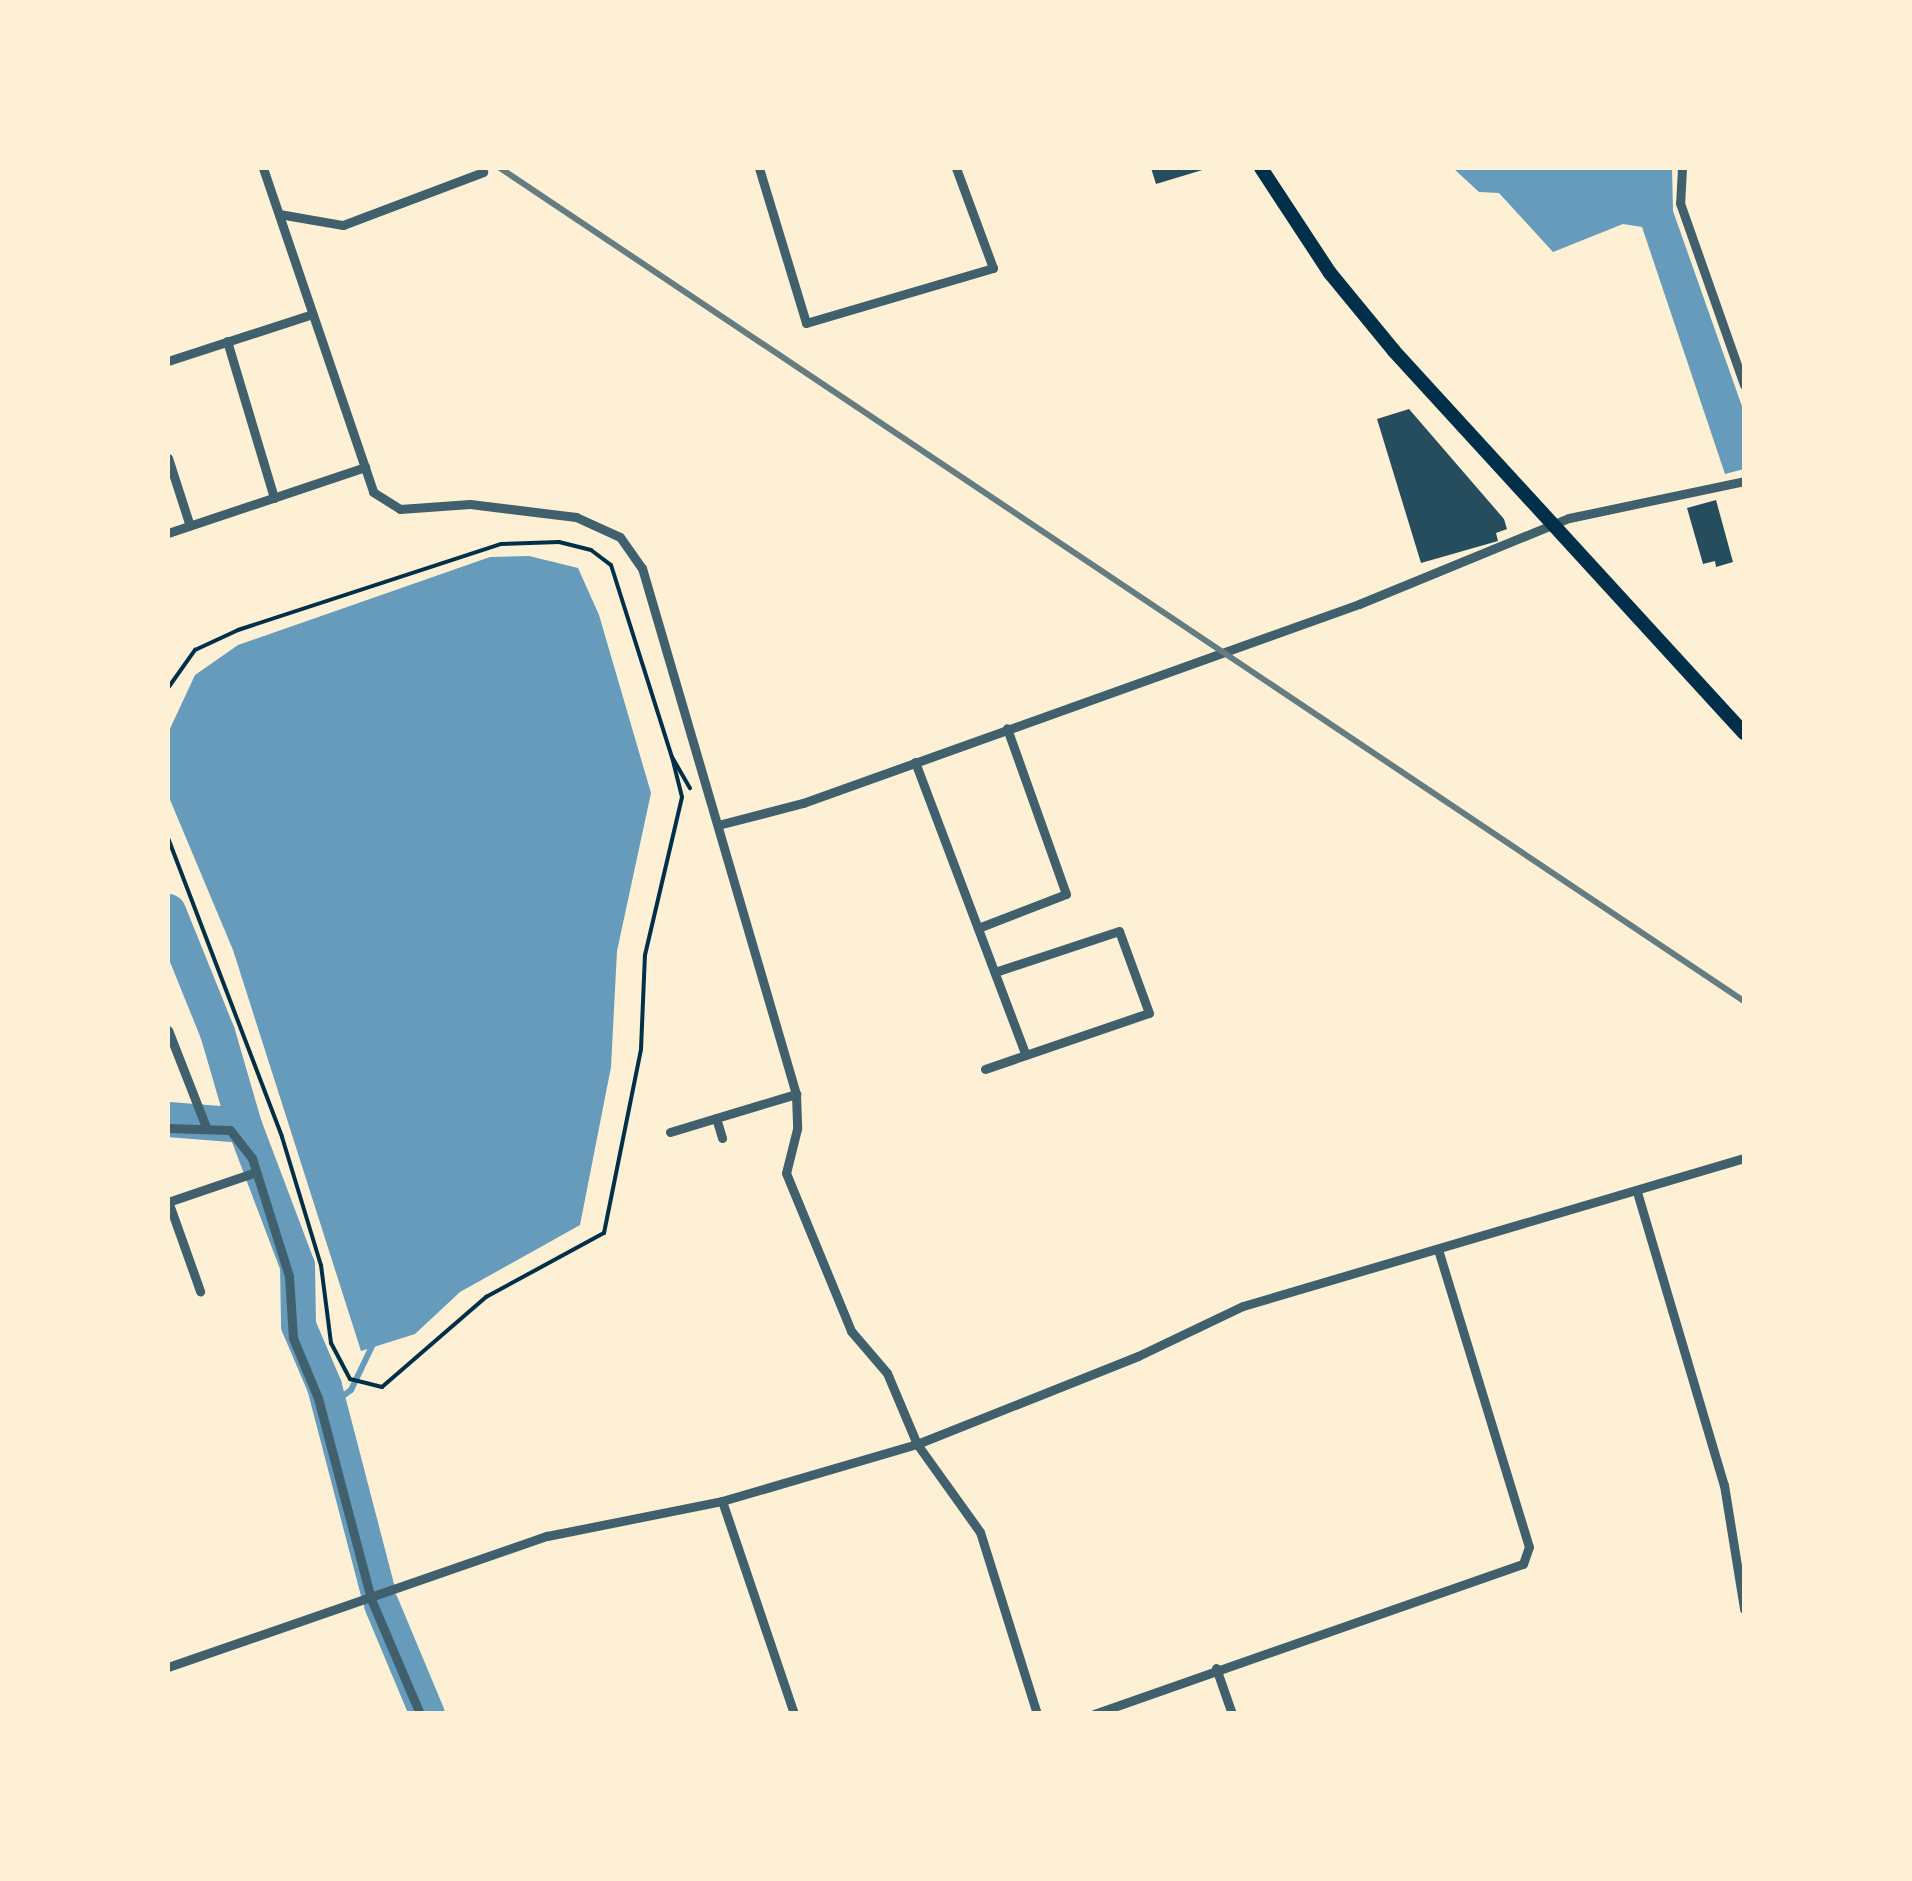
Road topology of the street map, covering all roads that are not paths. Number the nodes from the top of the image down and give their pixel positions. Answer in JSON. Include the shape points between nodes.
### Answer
{"nodes":[{"id":1,"x":263,"y":168,"type":"edge"},
{"id":2,"x":759,"y":168,"type":"edge"},
{"id":3,"x":956,"y":168,"type":"edge"},
{"id":4,"x":1261,"y":168,"type":"edge"},
{"id":5,"x":1682,"y":168,"type":"edge"},
{"id":6,"x":483,"y":172,"type":"dead end"},
{"id":7,"x":279,"y":214,"type":"junction"},
{"id":8,"x":313,"y":314,"type":"junction"},
{"id":9,"x":227,"y":342,"type":"junction"},
{"id":10,"x":168,"y":360,"type":"edge"},
{"id":11,"x":1744,"y":385,"type":"edge"},
{"id":12,"x":168,"y":458,"type":"edge"},
{"id":13,"x":365,"y":467,"type":"junction"},
{"id":14,"x":1744,"y":480,"type":"edge"},
{"id":15,"x":274,"y":498,"type":"junction"},
{"id":16,"x":190,"y":526,"type":"junction"},
{"id":17,"x":1550,"y":527,"type":"junction"},
{"id":18,"x":168,"y":534,"type":"edge"},
{"id":19,"x":1007,"y":728,"type":"junction"},
{"id":20,"x":1744,"y":732,"type":"edge"},
{"id":21,"x":915,"y":762,"type":"junction"},
{"id":22,"x":718,"y":825,"type":"junction"},
{"id":23,"x":978,"y":928,"type":"junction"},
{"id":24,"x":995,"y":972,"type":"junction"},
{"id":25,"x":168,"y":1030,"type":"edge"},
{"id":26,"x":1026,"y":1055,"type":"junction"},
{"id":27,"x":985,"y":1069,"type":"dead end"},
{"id":28,"x":796,"y":1094,"type":"junction"},
{"id":29,"x":716,"y":1118,"type":"junction"},
{"id":30,"x":205,"y":1126,"type":"junction"},
{"id":31,"x":168,"y":1128,"type":"edge"},
{"id":32,"x":670,"y":1132,"type":"dead end"},
{"id":33,"x":722,"y":1138,"type":"dead end"},
{"id":34,"x":1744,"y":1158,"type":"edge"},
{"id":35,"x":256,"y":1172,"type":"junction"},
{"id":36,"x":1637,"y":1192,"type":"junction"},
{"id":37,"x":168,"y":1202,"type":"edge"},
{"id":38,"x":1439,"y":1252,"type":"junction"},
{"id":39,"x":200,"y":1291,"type":"dead end"},
{"id":40,"x":918,"y":1444,"type":"junction"},
{"id":41,"x":722,"y":1500,"type":"junction"},
{"id":42,"x":370,"y":1599,"type":"junction"},
{"id":43,"x":1744,"y":1609,"type":"edge"},
{"id":44,"x":168,"y":1667,"type":"edge"},
{"id":45,"x":1216,"y":1668,"type":"junction"},
{"id":46,"x":420,"y":1714,"type":"edge"},
{"id":47,"x":794,"y":1714,"type":"edge"},
{"id":48,"x":1037,"y":1714,"type":"edge"},
{"id":49,"x":1094,"y":1714,"type":"edge"},
{"id":50,"x":1232,"y":1714,"type":"edge"}],
"edges":[{"from":1,"to":7,"type":"street"},
{"from":2,"to":3,"type":"street","via":[[806,323],[993,268]]},
{"from":4,"to":17,"type":"main road","via":[[1330,274]]},
{"from":5,"to":11,"type":"street","via":[[1680,203]]},
{"from":6,"to":7,"type":"street","via":[[343,224]]},
{"from":7,"to":8,"type":"street"},
{"from":8,"to":9,"type":"street"},
{"from":8,"to":13,"type":"street"},
{"from":9,"to":10,"type":"street"},
{"from":9,"to":15,"type":"street"},
{"from":12,"to":16,"type":"street"},
{"from":13,"to":15,"type":"street"},
{"from":13,"to":22,"type":"street","via":[[373,492],[400,508],[540,509],[620,538],[642,568]]},
{"from":14,"to":17,"type":"street"},
{"from":15,"to":16,"type":"street"},
{"from":16,"to":18,"type":"street"},
{"from":17,"to":19,"type":"street","via":[[1359,604]]},
{"from":17,"to":20,"type":"main road"},
{"from":19,"to":21,"type":"street"},
{"from":19,"to":23,"type":"street","via":[[1066,894]]},
{"from":21,"to":22,"type":"street"},
{"from":21,"to":23,"type":"street"},
{"from":22,"to":28,"type":"street"},
{"from":23,"to":24,"type":"street"},
{"from":24,"to":26,"type":"street"},
{"from":24,"to":26,"type":"street","via":[[1119,931],[1149,1013]]},
{"from":25,"to":30,"type":"street"},
{"from":26,"to":27,"type":"street"},
{"from":28,"to":29,"type":"street"},
{"from":28,"to":40,"type":"street","via":[[797,1129],[786,1172],[792,1191],[851,1331],[887,1373]]},
{"from":29,"to":32,"type":"street"},
{"from":29,"to":33,"type":"street"},
{"from":30,"to":31,"type":"street"},
{"from":30,"to":35,"type":"street","via":[[230,1130]]},
{"from":34,"to":36,"type":"street"},
{"from":35,"to":37,"type":"street"},
{"from":35,"to":42,"type":"street","via":[[289,1276],[292,1338],[318,1398]]},
{"from":36,"to":38,"type":"street"},
{"from":36,"to":43,"type":"street","via":[[1724,1485]]},
{"from":37,"to":39,"type":"street"},
{"from":38,"to":40,"type":"street","via":[[1243,1306]]},
{"from":38,"to":45,"type":"street","via":[[1529,1547],[1523,1564]]},
{"from":40,"to":41,"type":"street"},
{"from":40,"to":48,"type":"street","via":[[980,1532]]},
{"from":41,"to":42,"type":"street","via":[[548,1536]]},
{"from":41,"to":47,"type":"street"},
{"from":42,"to":44,"type":"street"},
{"from":42,"to":46,"type":"street"},
{"from":45,"to":49,"type":"street"},
{"from":45,"to":50,"type":"street"}]}
